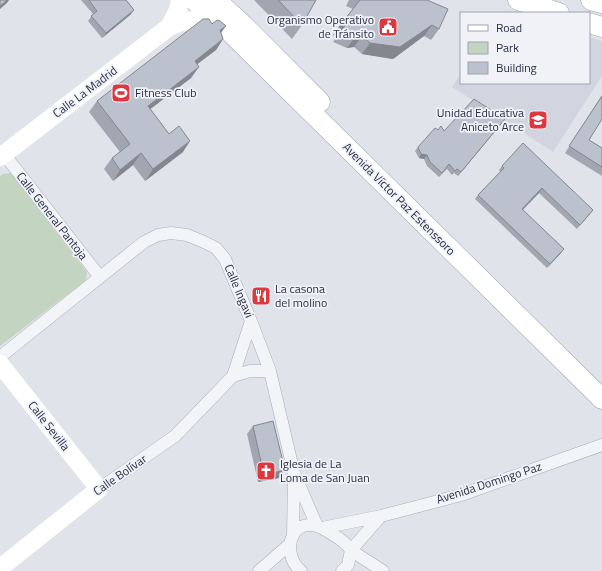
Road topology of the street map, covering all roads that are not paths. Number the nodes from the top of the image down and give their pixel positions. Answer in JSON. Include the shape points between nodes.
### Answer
{"nodes":[{"id":1,"x":180,"y":0,"type":"edge"},
{"id":2,"x":194,"y":0,"type":"edge"},
{"id":3,"x":518,"y":0,"type":"edge"},
{"id":4,"x":591,"y":0,"type":"edge"},
{"id":5,"x":602,"y":3,"type":"edge"},
{"id":6,"x":217,"y":8,"type":"edge"},
{"id":7,"x":556,"y":12,"type":"edge"},
{"id":8,"x":590,"y":22,"type":"edge"},
{"id":9,"x":169,"y":27,"type":"junction"},
{"id":10,"x":602,"y":27,"type":"edge"},
{"id":11,"x":2,"y":156,"type":"edge"},
{"id":12,"x":100,"y":278,"type":"junction"},
{"id":13,"x":251,"y":321,"type":"junction"},
{"id":14,"x":0,"y":357,"type":"edge"},
{"id":15,"x":0,"y":364,"type":"edge"},
{"id":16,"x":270,"y":372,"type":"junction"},
{"id":17,"x":233,"y":376,"type":"junction"},
{"id":18,"x":602,"y":381,"type":"edge"},
{"id":19,"x":602,"y":399,"type":"edge"},
{"id":20,"x":600,"y":445,"type":"edge"},
{"id":21,"x":294,"y":473,"type":"junction"},
{"id":22,"x":99,"y":489,"type":"junction"},
{"id":23,"x":381,"y":516,"type":"junction"},
{"id":24,"x":320,"y":527,"type":"junction"},
{"id":25,"x":292,"y":540,"type":"junction"},
{"id":26,"x":352,"y":550,"type":"junction"},
{"id":27,"x":0,"y":568,"type":"edge"},
{"id":28,"x":259,"y":571,"type":"edge"},
{"id":29,"x":301,"y":571,"type":"edge"},
{"id":30,"x":342,"y":571,"type":"edge"},
{"id":31,"x":384,"y":571,"type":"edge"}],
"edges":[{"from":1,"to":9,"type":"street","name":"Calle La Madrid"},
{"from":2,"to":6,"type":"main road","name":"Avenida Víctor Paz Estenssoro"},
{"from":3,"to":7,"type":"main road"},
{"from":4,"to":5,"type":"main road"},
{"from":6,"to":9,"type":"street","name":"Calle La Madrid","via":[[208,20],[188,20]]},
{"from":6,"to":18,"type":"main road","name":"Avenida Víctor Paz Estenssoro","via":[[240,22]]},
{"from":6,"to":19,"type":"main road","name":"Avenida Víctor Paz Estenssoro","via":[[242,43]]},
{"from":8,"to":10,"type":"main road"},
{"from":9,"to":11,"type":"street","name":"Calle La Madrid"},
{"from":11,"to":12,"type":"street","name":"Calle General Pantoja"},
{"from":12,"to":13,"type":"street","name":"Calle Ingavi","via":[[144,242],[158,235],[187,235],[216,248],[225,259]]},
{"from":12,"to":14,"type":"street","name":"Calle Ingavi"},
{"from":13,"to":16,"type":"street","name":"Calle Ingavi"},
{"from":13,"to":17,"type":"street"},
{"from":15,"to":22,"type":"street","name":"Calle Sevilla"},
{"from":16,"to":17,"type":"street","via":[[250,371]]},
{"from":16,"to":21,"type":"street","name":"Calle Ingavi"},
{"from":17,"to":22,"type":"street","name":"Calle Bolívar","via":[[175,436]]},
{"from":20,"to":23,"type":"street","name":"Avenida Domingo Paz","via":[[461,495]]},
{"from":21,"to":24,"type":"street","name":"Calle Ingavi"},
{"from":21,"to":25,"type":"street","name":"Calle Ingavi"},
{"from":22,"to":27,"type":"street","name":"Calle Bolívar"},
{"from":23,"to":24,"type":"street","name":"Avenida Domingo Paz"},
{"from":23,"to":26,"type":"street"},
{"from":24,"to":25,"type":"street","name":"Avenida Domingo Paz","via":[[304,526]]},
{"from":24,"to":26,"type":"street"},
{"from":25,"to":28,"type":"street"},
{"from":25,"to":29,"type":"street","name":"Calle Ingavi","via":[[290,554]]},
{"from":26,"to":30,"type":"street","via":[[348,565]]},
{"from":26,"to":31,"type":"street"}]}
